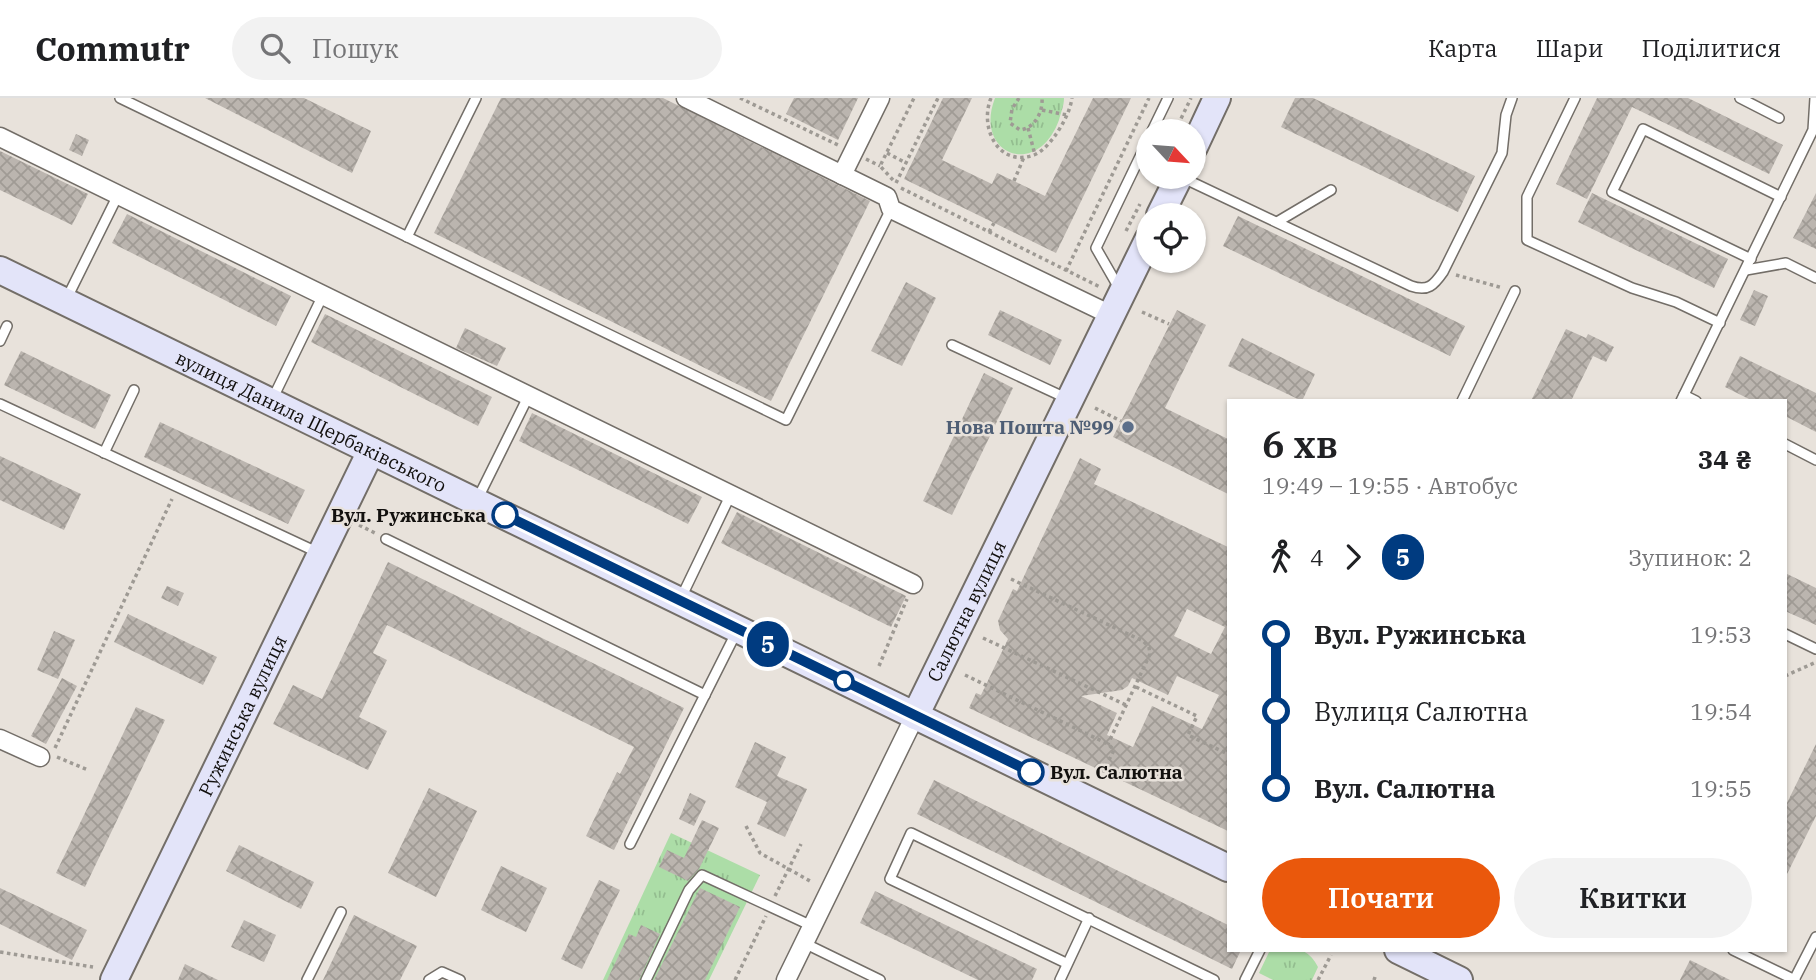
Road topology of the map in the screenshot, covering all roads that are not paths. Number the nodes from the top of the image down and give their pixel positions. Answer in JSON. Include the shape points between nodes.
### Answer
{"nodes":[{"id":1,"x":120,"y":98,"type":"edge"},
{"id":2,"x":476,"y":98,"type":"edge"},
{"id":3,"x":686,"y":98,"type":"edge"},
{"id":4,"x":880,"y":98,"type":"edge"},
{"id":5,"x":1168,"y":98,"type":"edge"},
{"id":6,"x":1217,"y":98,"type":"edge"},
{"id":7,"x":1512,"y":98,"type":"edge"},
{"id":8,"x":1575,"y":98,"type":"edge"},
{"id":9,"x":1740,"y":98,"type":"edge"},
{"id":10,"x":1815,"y":98,"type":"edge"},
{"id":11,"x":1779,"y":118,"type":"dead end"},
{"id":12,"x":1158,"y":119,"type":"edge"},
{"id":13,"x":1206,"y":121,"type":"edge"},
{"id":14,"x":0,"y":137,"type":"edge"},
{"id":15,"x":1136,"y":165,"type":"edge"},
{"id":16,"x":842,"y":175,"type":"junction"},
{"id":17,"x":1206,"y":189,"type":"edge"},
{"id":18,"x":1331,"y":190,"type":"dead end"},
{"id":19,"x":118,"y":195,"type":"junction"},
{"id":20,"x":1781,"y":197,"type":"junction"},
{"id":21,"x":891,"y":209,"type":"junction"},
{"id":22,"x":1277,"y":222,"type":"junction"},
{"id":23,"x":407,"y":237,"type":"junction"},
{"id":24,"x":1136,"y":259,"type":"edge"},
{"id":25,"x":1751,"y":259,"type":"junction"},
{"id":26,"x":0,"y":270,"type":"edge"},
{"id":27,"x":1746,"y":270,"type":"junction"},
{"id":28,"x":1816,"y":278,"type":"edge"},
{"id":29,"x":1515,"y":291,"type":"road end"},
{"id":30,"x":323,"y":295,"type":"junction"},
{"id":31,"x":1111,"y":298,"type":"junction"},
{"id":32,"x":65,"y":301,"type":"junction"},
{"id":33,"x":1720,"y":323,"type":"junction"},
{"id":34,"x":7,"y":326,"type":"dead end"},
{"id":35,"x":0,"y":341,"type":"edge"},
{"id":36,"x":951,"y":345,"type":"dead end"},
{"id":37,"x":134,"y":390,"type":"dead end"},
{"id":38,"x":529,"y":395,"type":"junction"},
{"id":39,"x":1682,"y":398,"type":"edge"},
{"id":40,"x":1463,"y":399,"type":"edge"},
{"id":41,"x":271,"y":402,"type":"junction"},
{"id":42,"x":0,"y":404,"type":"edge"},
{"id":43,"x":1082,"y":404,"type":"junction"},
{"id":44,"x":1787,"y":445,"type":"edge"},
{"id":45,"x":371,"y":451,"type":"junction"},
{"id":46,"x":104,"y":453,"type":"junction"},
{"id":47,"x":1816,"y":460,"type":"edge"},
{"id":48,"x":731,"y":494,"type":"junction"},
{"id":49,"x":476,"y":501,"type":"junction"},
{"id":50,"x":386,"y":539,"type":"road end"},
{"id":51,"x":320,"y":554,"type":"junction"},
{"id":52,"x":913,"y":584,"type":"road end"},
{"id":53,"x":680,"y":600,"type":"junction"},
{"id":54,"x":738,"y":629,"type":"junction"},
{"id":55,"x":1787,"y":635,"type":"edge"},
{"id":56,"x":1816,"y":649,"type":"edge"},
{"id":57,"x":705,"y":695,"type":"junction"},
{"id":58,"x":915,"y":716,"type":"junction"},
{"id":59,"x":0,"y":740,"type":"edge"},
{"id":60,"x":40,"y":757,"type":"dead end"},
{"id":61,"x":630,"y":844,"type":"dead end"},
{"id":62,"x":1227,"y":868,"type":"edge"},
{"id":63,"x":341,"y":912,"type":"dead end"},
{"id":64,"x":1089,"y":918,"type":"junction"},
{"id":65,"x":808,"y":934,"type":"junction"},
{"id":66,"x":1816,"y":937,"type":"edge"},
{"id":67,"x":1259,"y":952,"type":"edge"},
{"id":68,"x":1402,"y":952,"type":"edge"},
{"id":69,"x":1738,"y":952,"type":"edge"},
{"id":70,"x":1066,"y":963,"type":"junction"},
{"id":71,"x":104,"y":973,"type":"edge"},
{"id":72,"x":307,"y":980,"type":"edge"},
{"id":73,"x":429,"y":980,"type":"edge"},
{"id":74,"x":460,"y":980,"type":"edge"},
{"id":75,"x":646,"y":980,"type":"edge"},
{"id":76,"x":786,"y":980,"type":"edge"},
{"id":77,"x":880,"y":980,"type":"edge"},
{"id":78,"x":1060,"y":980,"type":"edge"},
{"id":79,"x":1213,"y":980,"type":"edge"},
{"id":80,"x":1245,"y":980,"type":"edge"},
{"id":81,"x":1459,"y":980,"type":"edge"},
{"id":82,"x":1794,"y":980,"type":"edge"}],
"edges":[{"from":1,"to":23,"type":"lane"},
{"from":2,"to":23,"type":"lane"},
{"from":3,"to":16,"type":"street"},
{"from":4,"to":16,"type":"street"},
{"from":5,"to":12,"type":"lane"},
{"from":6,"to":13,"type":"main road"},
{"from":7,"to":22,"type":"lane","via":[[1502,153],[1443,272],[1430,288],[1421,289]]},
{"from":8,"to":33,"type":"lane","via":[[1527,197],[1527,240]]},
{"from":9,"to":11,"type":"lane"},
{"from":10,"to":20,"type":"lane","via":[[1813,130]]},
{"from":14,"to":19,"type":"street"},
{"from":15,"to":31,"type":"lane","via":[[1096,248]]},
{"from":16,"to":21,"type":"street","via":[[887,197]]},
{"from":17,"to":22,"type":"lane"},
{"from":18,"to":22,"type":"lane"},
{"from":19,"to":30,"type":"street"},
{"from":19,"to":32,"type":"lane"},
{"from":20,"to":25,"type":"lane"},
{"from":20,"to":25,"type":"lane","via":[[1643,129],[1612,191]]},
{"from":21,"to":23,"type":"lane","via":[[786,420]]},
{"from":21,"to":31,"type":"street"},
{"from":24,"to":31,"type":"main road","name":"Салютна вулиця"},
{"from":25,"to":27,"type":"lane"},
{"from":26,"to":32,"type":"main road","name":"вулиця Данила Щербаківського"},
{"from":27,"to":28,"type":"lane","via":[[1786,263]]},
{"from":27,"to":33,"type":"lane"},
{"from":29,"to":40,"type":"lane"},
{"from":30,"to":38,"type":"street"},
{"from":30,"to":41,"type":"lane"},
{"from":31,"to":43,"type":"main road","name":"Салютна вулиця"},
{"from":32,"to":41,"type":"main road","name":"вулиця Данила Щербаківського"},
{"from":33,"to":39,"type":"lane"},
{"from":34,"to":35,"type":"lane"},
{"from":36,"to":43,"type":"lane"},
{"from":37,"to":46,"type":"lane"},
{"from":38,"to":48,"type":"street"},
{"from":38,"to":49,"type":"lane"},
{"from":41,"to":45,"type":"main road","name":"вулиця Данила Щербаківського"},
{"from":42,"to":46,"type":"lane"},
{"from":43,"to":58,"type":"main road","name":"Салютна вулиця"},
{"from":44,"to":47,"type":"lane"},
{"from":45,"to":49,"type":"main road","name":"вулиця Данила Щербаківського"},
{"from":45,"to":51,"type":"main road","name":"Ружинська вулиця"},
{"from":46,"to":51,"type":"lane"},
{"from":48,"to":52,"type":"street"},
{"from":48,"to":53,"type":"lane"},
{"from":49,"to":53,"type":"main road","name":"вулиця Данила Щербаківського"},
{"from":50,"to":57,"type":"lane"},
{"from":51,"to":71,"type":"main road","name":"Ружинська вулиця"},
{"from":53,"to":54,"type":"main road","name":"вулиця Данила Щербаківського"},
{"from":54,"to":57,"type":"lane"},
{"from":54,"to":58,"type":"main road","name":"вулиця Данила Щербаківського"},
{"from":55,"to":56,"type":"lane"},
{"from":57,"to":61,"type":"lane"},
{"from":58,"to":62,"type":"main road","name":"вулиця Данила Щербаківського"},
{"from":58,"to":65,"type":"street","name":"Салютна вулиця"},
{"from":59,"to":60,"type":"street"},
{"from":63,"to":72,"type":"lane"},
{"from":64,"to":70,"type":"lane"},
{"from":64,"to":70,"type":"lane","via":[[911,833],[890,879]]},
{"from":64,"to":79,"type":"lane"},
{"from":65,"to":75,"type":"lane","via":[[770,906],[702,876],[689,890]]},
{"from":65,"to":76,"type":"street","name":"Салютна вулиця"},
{"from":65,"to":77,"type":"lane"},
{"from":66,"to":82,"type":"lane"},
{"from":67,"to":80,"type":"lane"},
{"from":68,"to":81,"type":"main road"},
{"from":69,"to":82,"type":"lane"},
{"from":70,"to":78,"type":"lane"},
{"from":73,"to":74,"type":"lane","via":[[442,972]]}]}
